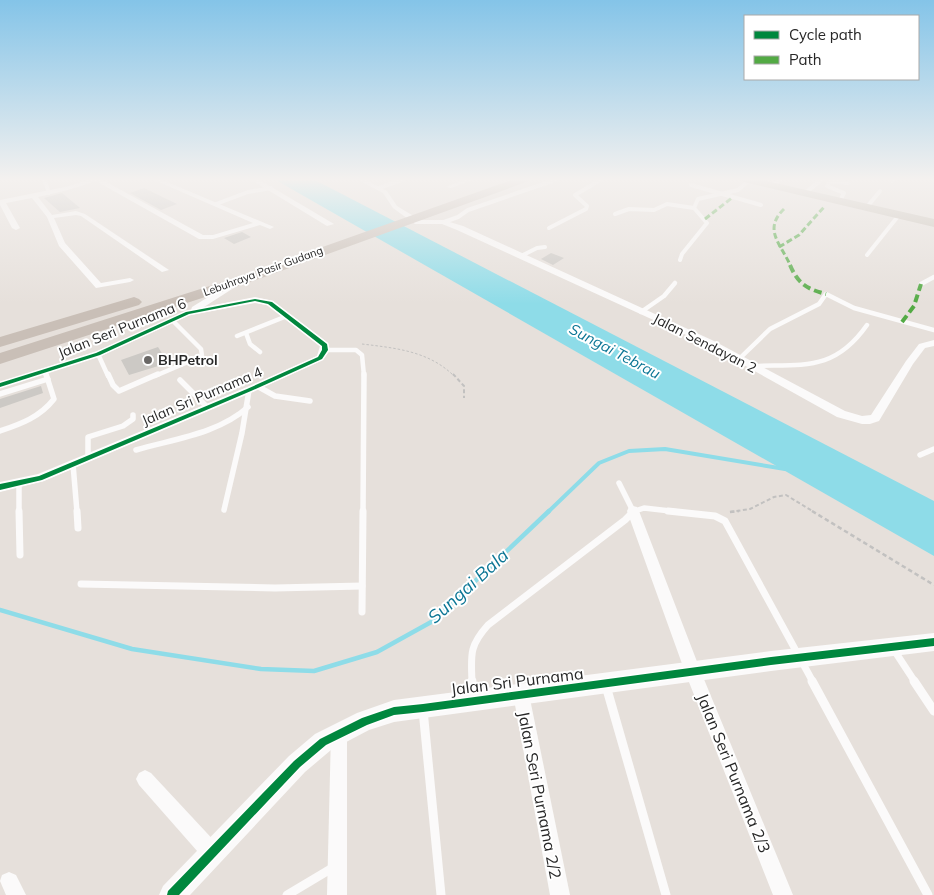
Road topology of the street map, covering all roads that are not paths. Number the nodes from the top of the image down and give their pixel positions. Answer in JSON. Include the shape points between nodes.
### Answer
{"nodes":[{"id":1,"x":12,"y":221,"type":"edge"},
{"id":2,"x":52,"y":221,"type":"edge"},
{"id":3,"x":92,"y":221,"type":"edge"},
{"id":4,"x":172,"y":221,"type":"edge"},
{"id":5,"x":255,"y":221,"type":"edge"},
{"id":6,"x":316,"y":221,"type":"edge"},
{"id":7,"x":385,"y":221,"type":"edge"},
{"id":8,"x":416,"y":221,"type":"edge"},
{"id":9,"x":447,"y":221,"type":"edge"},
{"id":10,"x":562,"y":221,"type":"edge"},
{"id":11,"x":706,"y":221,"type":"edge"},
{"id":12,"x":894,"y":221,"type":"edge"},
{"id":13,"x":444,"y":222,"type":"junction"},
{"id":14,"x":260,"y":223,"type":"junction"},
{"id":15,"x":270,"y":227,"type":"dead end"},
{"id":16,"x":16,"y":228,"type":"dead end"},
{"id":17,"x":548,"y":228,"type":"dead end"},
{"id":18,"x":334,"y":234,"type":"junction"},
{"id":19,"x":544,"y":247,"type":"dead end"},
{"id":20,"x":867,"y":255,"type":"dead end"},
{"id":21,"x":521,"y":256,"type":"junction"},
{"id":22,"x":680,"y":260,"type":"dead end"},
{"id":23,"x":165,"y":270,"type":"dead end"},
{"id":24,"x":934,"y":277,"type":"edge"},
{"id":25,"x":130,"y":280,"type":"dead end"},
{"id":26,"x":243,"y":280,"type":"junction"},
{"id":27,"x":675,"y":283,"type":"dead end"},
{"id":28,"x":921,"y":284,"type":"dead end"},
{"id":29,"x":641,"y":312,"type":"junction"},
{"id":30,"x":188,"y":313,"type":"junction"},
{"id":31,"x":287,"y":316,"type":"junction"},
{"id":32,"x":173,"y":321,"type":"junction"},
{"id":33,"x":867,"y":325,"type":"dead end"},
{"id":34,"x":934,"y":330,"type":"edge"},
{"id":35,"x":246,"y":333,"type":"junction"},
{"id":36,"x":237,"y":336,"type":"dead end"},
{"id":37,"x":0,"y":342,"type":"edge"},
{"id":38,"x":934,"y":343,"type":"edge"},
{"id":39,"x":325,"y":350,"type":"junction"},
{"id":40,"x":260,"y":352,"type":"dead end"},
{"id":41,"x":98,"y":354,"type":"junction"},
{"id":42,"x":0,"y":358,"type":"edge"},
{"id":43,"x":740,"y":359,"type":"junction"},
{"id":44,"x":750,"y":366,"type":"junction"},
{"id":45,"x":47,"y":375,"type":"junction"},
{"id":46,"x":180,"y":380,"type":"dead end"},
{"id":47,"x":0,"y":385,"type":"edge"},
{"id":48,"x":253,"y":388,"type":"junction"},
{"id":49,"x":0,"y":394,"type":"edge"},
{"id":50,"x":310,"y":401,"type":"dead end"},
{"id":51,"x":207,"y":407,"type":"junction"},
{"id":52,"x":248,"y":407,"type":"junction"},
{"id":53,"x":133,"y":415,"type":"dead end"},
{"id":54,"x":0,"y":431,"type":"edge"},
{"id":55,"x":934,"y":449,"type":"edge"},
{"id":56,"x":136,"y":450,"type":"dead end"},
{"id":57,"x":920,"y":455,"type":"dead end"},
{"id":58,"x":88,"y":458,"type":"junction"},
{"id":59,"x":73,"y":464,"type":"junction"},
{"id":60,"x":19,"y":483,"type":"junction"},
{"id":61,"x":619,"y":483,"type":"dead end"},
{"id":62,"x":0,"y":487,"type":"edge"},
{"id":63,"x":224,"y":510,"type":"dead end"},
{"id":64,"x":633,"y":511,"type":"junction"},
{"id":65,"x":78,"y":528,"type":"dead end"},
{"id":66,"x":20,"y":555,"type":"dead end"},
{"id":67,"x":81,"y":584,"type":"dead end"},
{"id":68,"x":362,"y":586,"type":"junction"},
{"id":69,"x":362,"y":612,"type":"dead end"},
{"id":70,"x":934,"y":642,"type":"edge"},
{"id":71,"x":892,"y":646,"type":"junction"},
{"id":72,"x":801,"y":658,"type":"junction"},
{"id":73,"x":693,"y":672,"type":"junction"},
{"id":74,"x":606,"y":684,"type":"junction"},
{"id":75,"x":521,"y":694,"type":"junction"},
{"id":76,"x":474,"y":701,"type":"junction"},
{"id":77,"x":423,"y":708,"type":"junction"},
{"id":78,"x":934,"y":711,"type":"edge"},
{"id":79,"x":338,"y":734,"type":"junction"},
{"id":80,"x":145,"y":779,"type":"dead end"},
{"id":81,"x":212,"y":853,"type":"junction"},
{"id":82,"x":338,"y":865,"type":"junction"},
{"id":83,"x":172,"y":895,"type":"edge"},
{"id":84,"x":287,"y":895,"type":"edge"},
{"id":85,"x":337,"y":895,"type":"edge"},
{"id":86,"x":441,"y":895,"type":"edge"},
{"id":87,"x":560,"y":895,"type":"edge"},
{"id":88,"x":666,"y":895,"type":"edge"},
{"id":89,"x":782,"y":895,"type":"edge"},
{"id":90,"x":928,"y":895,"type":"edge"}],
"edges":[{"from":1,"to":16,"type":"street"},
{"from":2,"to":25,"type":"street","via":[[62,244],[99,286]]},
{"from":3,"to":23,"type":"street"},
{"from":4,"to":14,"type":"street","via":[[202,237],[213,237]]},
{"from":5,"to":14,"type":"street"},
{"from":6,"to":18,"type":"street"},
{"from":7,"to":18,"type":"highway","name":"Lebuhraya Pasir Gudang"},
{"from":8,"to":13,"type":"street"},
{"from":9,"to":13,"type":"lane"},
{"from":10,"to":17,"type":"lane"},
{"from":11,"to":22,"type":"lane","via":[[707,224]]},
{"from":12,"to":20,"type":"lane"},
{"from":13,"to":21,"type":"street","name":"Jalan Sendayan 2"},
{"from":14,"to":15,"type":"street"},
{"from":18,"to":26,"type":"highway","name":"Lebuhraya Pasir Gudang"},
{"from":18,"to":37,"type":"highway","name":"Lebuhraya Pasir Gudang","via":[[169,291]]},
{"from":19,"to":21,"type":"lane"},
{"from":21,"to":29,"type":"street","name":"Jalan Sendayan 2"},
{"from":24,"to":28,"type":"lane"},
{"from":26,"to":30,"type":"street"},
{"from":26,"to":42,"type":"highway","name":"Lebuhraya Pasir Gudang"},
{"from":27,"to":29,"type":"lane","via":[[664,296]]},
{"from":29,"to":43,"type":"street","name":"Jalan Sendayan 2"},
{"from":30,"to":31,"type":"street","name":"Jalan Seri Purnama 6","via":[[255,300],[270,302]]},
{"from":30,"to":32,"type":"street","name":"Jalan Seri Purnama 6"},
{"from":31,"to":35,"type":"lane"},
{"from":31,"to":39,"type":"street","via":[[319,339]]},
{"from":32,"to":41,"type":"street","name":"Jalan Seri Purnama 6"},
{"from":32,"to":41,"type":"lane","via":[[201,349],[202,356],[119,391]]},
{"from":33,"to":44,"type":"lane","via":[[858,340],[835,357],[821,362]]},
{"from":34,"to":43,"type":"lane","via":[[854,308],[826,294],[819,304],[770,329]]},
{"from":35,"to":36,"type":"lane"},
{"from":35,"to":40,"type":"lane","via":[[253,348]]},
{"from":38,"to":44,"type":"street","name":"Jalan Sendayan 2","via":[[922,346],[876,418],[870,420],[841,414]]},
{"from":39,"to":48,"type":"street","name":"Jalan Sri Purnama 4","via":[[320,358]]},
{"from":39,"to":68,"type":"lane","via":[[356,350],[362,355],[364,367]]},
{"from":41,"to":45,"type":"street","name":"Jalan Seri Purnama 6"},
{"from":43,"to":44,"type":"street","name":"Jalan Sendayan 2"},
{"from":45,"to":47,"type":"street","name":"Jalan Seri Purnama 6"},
{"from":45,"to":49,"type":"lane"},
{"from":45,"to":54,"type":"lane","via":[[54,399],[46,410],[25,423]]},
{"from":46,"to":51,"type":"lane"},
{"from":48,"to":50,"type":"lane","via":[[277,398]]},
{"from":48,"to":51,"type":"street","name":"Jalan Sri Purnama 4"},
{"from":48,"to":52,"type":"lane"},
{"from":51,"to":58,"type":"street","name":"Jalan Sri Purnama 4"},
{"from":52,"to":56,"type":"lane","via":[[217,427]]},
{"from":52,"to":63,"type":"lane"},
{"from":53,"to":58,"type":"lane","via":[[129,423],[88,437]]},
{"from":55,"to":57,"type":"lane"},
{"from":58,"to":59,"type":"street","name":"Jalan Sri Purnama 4"},
{"from":59,"to":60,"type":"street","name":"Jalan Sri Purnama 4"},
{"from":59,"to":65,"type":"lane"},
{"from":60,"to":62,"type":"street","name":"Jalan Sri Purnama 4"},
{"from":60,"to":66,"type":"lane"},
{"from":61,"to":64,"type":"lane"},
{"from":64,"to":72,"type":"lane","via":[[644,508],[715,516],[725,521]]},
{"from":64,"to":73,"type":"street","name":"Jalan Seri Purnama 2/3"},
{"from":64,"to":76,"type":"lane","via":[[488,625],[475,639],[471,659]]},
{"from":67,"to":68,"type":"lane","via":[[275,588]]},
{"from":68,"to":69,"type":"lane"},
{"from":70,"to":71,"type":"street","name":"Jalan Sri Purnama"},
{"from":71,"to":72,"type":"street","name":"Jalan Sri Purnama"},
{"from":71,"to":78,"type":"lane"},
{"from":72,"to":73,"type":"street","name":"Jalan Sri Purnama"},
{"from":72,"to":90,"type":"lane"},
{"from":73,"to":74,"type":"street","name":"Jalan Sri Purnama"},
{"from":73,"to":89,"type":"street","name":"Jalan Seri Purnama 2/3"},
{"from":74,"to":75,"type":"street","name":"Jalan Sri Purnama"},
{"from":74,"to":88,"type":"lane"},
{"from":75,"to":76,"type":"street","name":"Jalan Sri Purnama"},
{"from":75,"to":87,"type":"street","name":"Jalan Seri Purnama 2/2"},
{"from":76,"to":77,"type":"street","name":"Jalan Sri Purnama"},
{"from":77,"to":79,"type":"street","name":"Jalan Sri Purnama","via":[[364,721]]},
{"from":77,"to":86,"type":"lane"},
{"from":79,"to":81,"type":"street","name":"Jalan Sri Purnama","via":[[296,764]]},
{"from":79,"to":82,"type":"street"},
{"from":80,"to":81,"type":"street"},
{"from":81,"to":83,"type":"street","name":"Jalan Sri Purnama"},
{"from":82,"to":84,"type":"lane"},
{"from":82,"to":85,"type":"street"}]}
